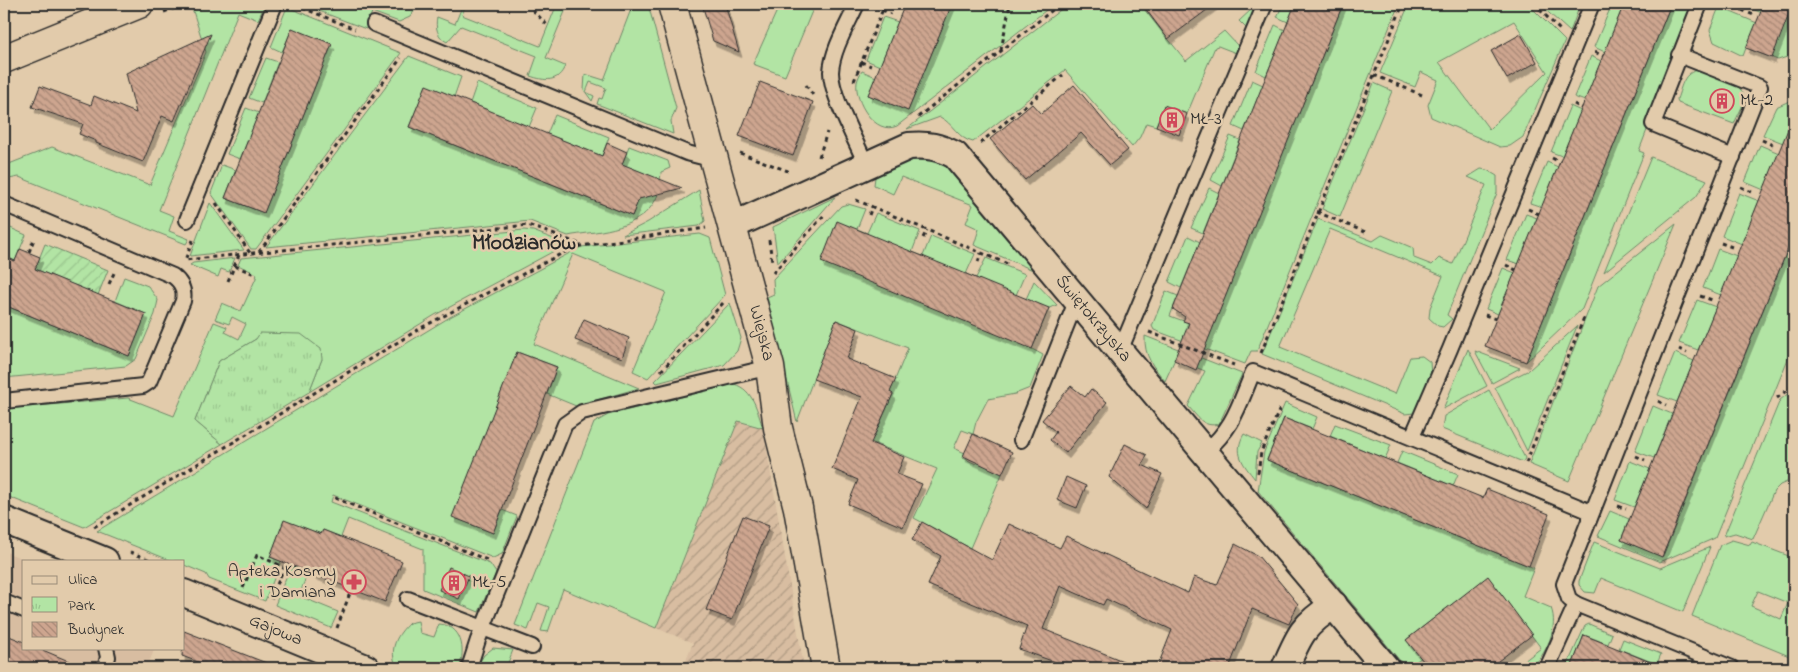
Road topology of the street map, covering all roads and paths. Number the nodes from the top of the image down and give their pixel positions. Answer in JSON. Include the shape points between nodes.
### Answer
{"nodes":[{"id":1,"x":139,"y":4,"type":"edge"},
{"id":2,"x":275,"y":4,"type":"edge"},
{"id":3,"x":292,"y":4,"type":"edge"},
{"id":4,"x":527,"y":4,"type":"edge"},
{"id":5,"x":672,"y":4,"type":"edge"},
{"id":6,"x":856,"y":4,"type":"edge"},
{"id":7,"x":885,"y":4,"type":"edge"},
{"id":8,"x":1010,"y":4,"type":"edge"},
{"id":9,"x":1060,"y":4,"type":"edge"},
{"id":10,"x":1265,"y":4,"type":"edge"},
{"id":11,"x":1403,"y":4,"type":"edge"},
{"id":12,"x":1534,"y":4,"type":"edge"},
{"id":13,"x":1592,"y":4,"type":"edge"},
{"id":14,"x":1700,"y":4,"type":"edge"},
{"id":15,"x":1727,"y":4,"type":"edge"},
{"id":16,"x":882,"y":10,"type":"junction"},
{"id":17,"x":891,"y":14,"type":"dead end"},
{"id":18,"x":1756,"y":16,"type":"dead end"},
{"id":19,"x":548,"y":26,"type":"dead end"},
{"id":20,"x":368,"y":28,"type":"joint"},
{"id":21,"x":414,"y":40,"type":"junction"},
{"id":22,"x":1576,"y":42,"type":"junction"},
{"id":23,"x":1001,"y":50,"type":"junction"},
{"id":24,"x":1679,"y":55,"type":"junction"},
{"id":25,"x":4,"y":59,"type":"edge"},
{"id":26,"x":861,"y":62,"type":"junction"},
{"id":27,"x":870,"y":66,"type":"dead end"},
{"id":28,"x":1062,"y":75,"type":"dead end"},
{"id":29,"x":1374,"y":75,"type":"junction"},
{"id":30,"x":806,"y":86,"type":"dead end"},
{"id":31,"x":853,"y":89,"type":"dead end"},
{"id":32,"x":1422,"y":95,"type":"dead end"},
{"id":33,"x":818,"y":101,"type":"dead end"},
{"id":34,"x":913,"y":121,"type":"dead end"},
{"id":35,"x":828,"y":128,"type":"dead end"},
{"id":36,"x":1757,"y":138,"type":"dead end"},
{"id":37,"x":1775,"y":146,"type":"dead end"},
{"id":38,"x":973,"y":148,"type":"dead end"},
{"id":39,"x":726,"y":156,"type":"junction"},
{"id":40,"x":1733,"y":157,"type":"junction"},
{"id":41,"x":817,"y":161,"type":"dead end"},
{"id":42,"x":866,"y":165,"type":"junction"},
{"id":43,"x":795,"y":174,"type":"dead end"},
{"id":44,"x":1738,"y":185,"type":"dead end"},
{"id":45,"x":1754,"y":193,"type":"dead end"},
{"id":46,"x":852,"y":199,"type":"dead end"},
{"id":47,"x":215,"y":202,"type":"dead end"},
{"id":48,"x":4,"y":204,"type":"edge"},
{"id":49,"x":832,"y":207,"type":"dead end"},
{"id":50,"x":872,"y":207,"type":"junction"},
{"id":51,"x":1317,"y":212,"type":"junction"},
{"id":52,"x":869,"y":216,"type":"dead end"},
{"id":53,"x":187,"y":220,"type":"dead end"},
{"id":54,"x":723,"y":227,"type":"junction"},
{"id":55,"x":927,"y":230,"type":"junction"},
{"id":56,"x":768,"y":232,"type":"dead end"},
{"id":57,"x":1365,"y":232,"type":"dead end"},
{"id":58,"x":36,"y":234,"type":"dead end"},
{"id":59,"x":923,"y":238,"type":"dead end"},
{"id":60,"x":1715,"y":240,"type":"dead end"},
{"id":61,"x":582,"y":245,"type":"junction"},
{"id":62,"x":1732,"y":247,"type":"dead end"},
{"id":63,"x":29,"y":252,"type":"dead end"},
{"id":64,"x":259,"y":253,"type":"junction"},
{"id":65,"x":981,"y":253,"type":"junction"},
{"id":66,"x":239,"y":255,"type":"dead end"},
{"id":67,"x":978,"y":262,"type":"dead end"},
{"id":68,"x":234,"y":266,"type":"junction"},
{"id":69,"x":1014,"y":267,"type":"dead end"},
{"id":70,"x":774,"y":272,"type":"junction"},
{"id":71,"x":256,"y":275,"type":"dead end"},
{"id":72,"x":228,"y":282,"type":"dead end"},
{"id":73,"x":749,"y":291,"type":"junction"},
{"id":74,"x":1694,"y":293,"type":"dead end"},
{"id":75,"x":1077,"y":299,"type":"junction"},
{"id":76,"x":1712,"y":300,"type":"dead end"},
{"id":77,"x":1585,"y":315,"type":"dead end"},
{"id":78,"x":1149,"y":325,"type":"dead end"},
{"id":79,"x":1120,"y":350,"type":"junction"},
{"id":80,"x":770,"y":368,"type":"junction"},
{"id":81,"x":660,"y":372,"type":"dead end"},
{"id":82,"x":1253,"y":372,"type":"junction"},
{"id":83,"x":1794,"y":385,"type":"edge"},
{"id":84,"x":1777,"y":398,"type":"dead end"},
{"id":85,"x":1284,"y":399,"type":"dead end"},
{"id":86,"x":4,"y":401,"type":"edge"},
{"id":87,"x":1412,"y":436,"type":"junction"},
{"id":88,"x":1021,"y":440,"type":"dead end"},
{"id":89,"x":1205,"y":452,"type":"junction"},
{"id":90,"x":1525,"y":466,"type":"dead end"},
{"id":91,"x":1257,"y":478,"type":"dead end"},
{"id":92,"x":335,"y":498,"type":"dead end"},
{"id":93,"x":1591,"y":512,"type":"junction"},
{"id":94,"x":4,"y":520,"type":"edge"},
{"id":95,"x":92,"y":528,"type":"dead end"},
{"id":96,"x":103,"y":560,"type":"edge"},
{"id":97,"x":506,"y":568,"type":"junction"},
{"id":98,"x":350,"y":593,"type":"dead end"},
{"id":99,"x":185,"y":594,"type":"edge"},
{"id":100,"x":240,"y":596,"type":"dead end"},
{"id":101,"x":408,"y":599,"type":"dead end"},
{"id":102,"x":4,"y":602,"type":"edge"},
{"id":103,"x":1576,"y":604,"type":"junction"},
{"id":104,"x":1334,"y":605,"type":"junction"},
{"id":105,"x":268,"y":607,"type":"dead end"},
{"id":106,"x":22,"y":609,"type":"edge"},
{"id":107,"x":482,"y":628,"type":"junction"},
{"id":108,"x":532,"y":647,"type":"dead end"},
{"id":109,"x":321,"y":650,"type":"edge"},
{"id":110,"x":366,"y":668,"type":"edge"},
{"id":111,"x":469,"y":668,"type":"edge"},
{"id":112,"x":826,"y":668,"type":"edge"},
{"id":113,"x":1285,"y":668,"type":"edge"},
{"id":114,"x":1386,"y":668,"type":"edge"},
{"id":115,"x":1547,"y":668,"type":"edge"},
{"id":116,"x":1732,"y":668,"type":"edge"}],
"edges":[{"from":1,"to":25,"type":"street"},
{"from":2,"to":53,"type":"lane"},
{"from":3,"to":20,"type":"path"},
{"from":4,"to":19,"type":"path"},
{"from":5,"to":39,"type":"street","name":"Wiejska"},
{"from":6,"to":42,"type":"lane","via":[[833,60],[832,72],[833,86]]},
{"from":7,"to":16,"type":"path"},
{"from":8,"to":23,"type":"path"},
{"from":9,"to":23,"type":"path"},
{"from":10,"to":79,"type":"lane"},
{"from":11,"to":29,"type":"path"},
{"from":12,"to":22,"type":"path"},
{"from":13,"to":22,"type":"lane"},
{"from":14,"to":24,"type":"lane"},
{"from":15,"to":18,"type":"path"},
{"from":16,"to":17,"type":"path"},
{"from":16,"to":26,"type":"path"},
{"from":20,"to":21,"type":"lane"},
{"from":21,"to":39,"type":"lane","via":[[687,153]]},
{"from":21,"to":64,"type":"path"},
{"from":22,"to":87,"type":"lane"},
{"from":23,"to":34,"type":"path"},
{"from":24,"to":40,"type":"lane","via":[[1653,124]]},
{"from":24,"to":40,"type":"lane","via":[[1760,87]]},
{"from":26,"to":27,"type":"path"},
{"from":26,"to":31,"type":"path"},
{"from":28,"to":38,"type":"path"},
{"from":29,"to":32,"type":"path"},
{"from":29,"to":51,"type":"path"},
{"from":30,"to":33,"type":"path"},
{"from":35,"to":41,"type":"path"},
{"from":36,"to":37,"type":"path"},
{"from":39,"to":43,"type":"path"},
{"from":39,"to":54,"type":"street","name":"Wiejska"},
{"from":40,"to":93,"type":"lane"},
{"from":42,"to":54,"type":"street","name":"Świętokrzyska"},
{"from":42,"to":75,"type":"street","name":"Świętokrzyska","via":[[909,146],[939,147],[955,155]]},
{"from":44,"to":45,"type":"path"},
{"from":46,"to":50,"type":"path"},
{"from":47,"to":64,"type":"path","via":[[250,254]]},
{"from":48,"to":86,"type":"lane","via":[[173,276],[179,280],[184,294],[149,382],[143,386]]},
{"from":49,"to":70,"type":"path"},
{"from":50,"to":52,"type":"path"},
{"from":50,"to":55,"type":"path"},
{"from":51,"to":57,"type":"path"},
{"from":51,"to":82,"type":"path"},
{"from":54,"to":61,"type":"path"},
{"from":54,"to":73,"type":"street","name":"Wiejska"},
{"from":55,"to":59,"type":"path"},
{"from":55,"to":65,"type":"path"},
{"from":56,"to":70,"type":"path"},
{"from":58,"to":63,"type":"path"},
{"from":60,"to":62,"type":"path"},
{"from":61,"to":64,"type":"path","via":[[528,225]]},
{"from":61,"to":95,"type":"path","via":[[574,246],[421,328]]},
{"from":65,"to":67,"type":"path"},
{"from":65,"to":69,"type":"path"},
{"from":66,"to":68,"type":"path"},
{"from":68,"to":71,"type":"path"},
{"from":68,"to":72,"type":"path"},
{"from":70,"to":73,"type":"path","via":[[768,279],[768,286]]},
{"from":73,"to":80,"type":"street","name":"Wiejska"},
{"from":73,"to":81,"type":"path","via":[[732,294]]},
{"from":74,"to":76,"type":"path"},
{"from":75,"to":79,"type":"street","name":"Świętokrzyska"},
{"from":75,"to":88,"type":"lane"},
{"from":77,"to":90,"type":"path"},
{"from":78,"to":82,"type":"path","via":[[1146,331]]},
{"from":79,"to":89,"type":"street","name":"Świętokrzyska"},
{"from":80,"to":97,"type":"lane","via":[[572,417],[561,432]]},
{"from":80,"to":112,"type":"street","name":"Wiejska","via":[[778,428],[798,508]]},
{"from":82,"to":87,"type":"lane"},
{"from":82,"to":89,"type":"lane","via":[[1231,425]]},
{"from":83,"to":84,"type":"path"},
{"from":85,"to":91,"type":"path","via":[[1261,452]]},
{"from":87,"to":93,"type":"lane"},
{"from":89,"to":104,"type":"street","name":"Świętokrzyska"},
{"from":92,"to":97,"type":"path"},
{"from":93,"to":103,"type":"lane","via":[[1564,584],[1569,599]]},
{"from":94,"to":96,"type":"street"},
{"from":97,"to":107,"type":"lane"},
{"from":98,"to":109,"type":"path"},
{"from":99,"to":109,"type":"street","name":"Gajowa"},
{"from":100,"to":105,"type":"path","via":[[257,555],[284,567]]},
{"from":101,"to":107,"type":"lane"},
{"from":102,"to":106,"type":"lane"},
{"from":103,"to":115,"type":"lane"},
{"from":103,"to":116,"type":"lane"},
{"from":104,"to":113,"type":"street","via":[[1312,619],[1298,636]]},
{"from":104,"to":114,"type":"street","name":"Świętokrzyska"},
{"from":107,"to":108,"type":"lane"},
{"from":107,"to":111,"type":"lane"},
{"from":109,"to":110,"type":"street","name":"Gajowa"}]}
